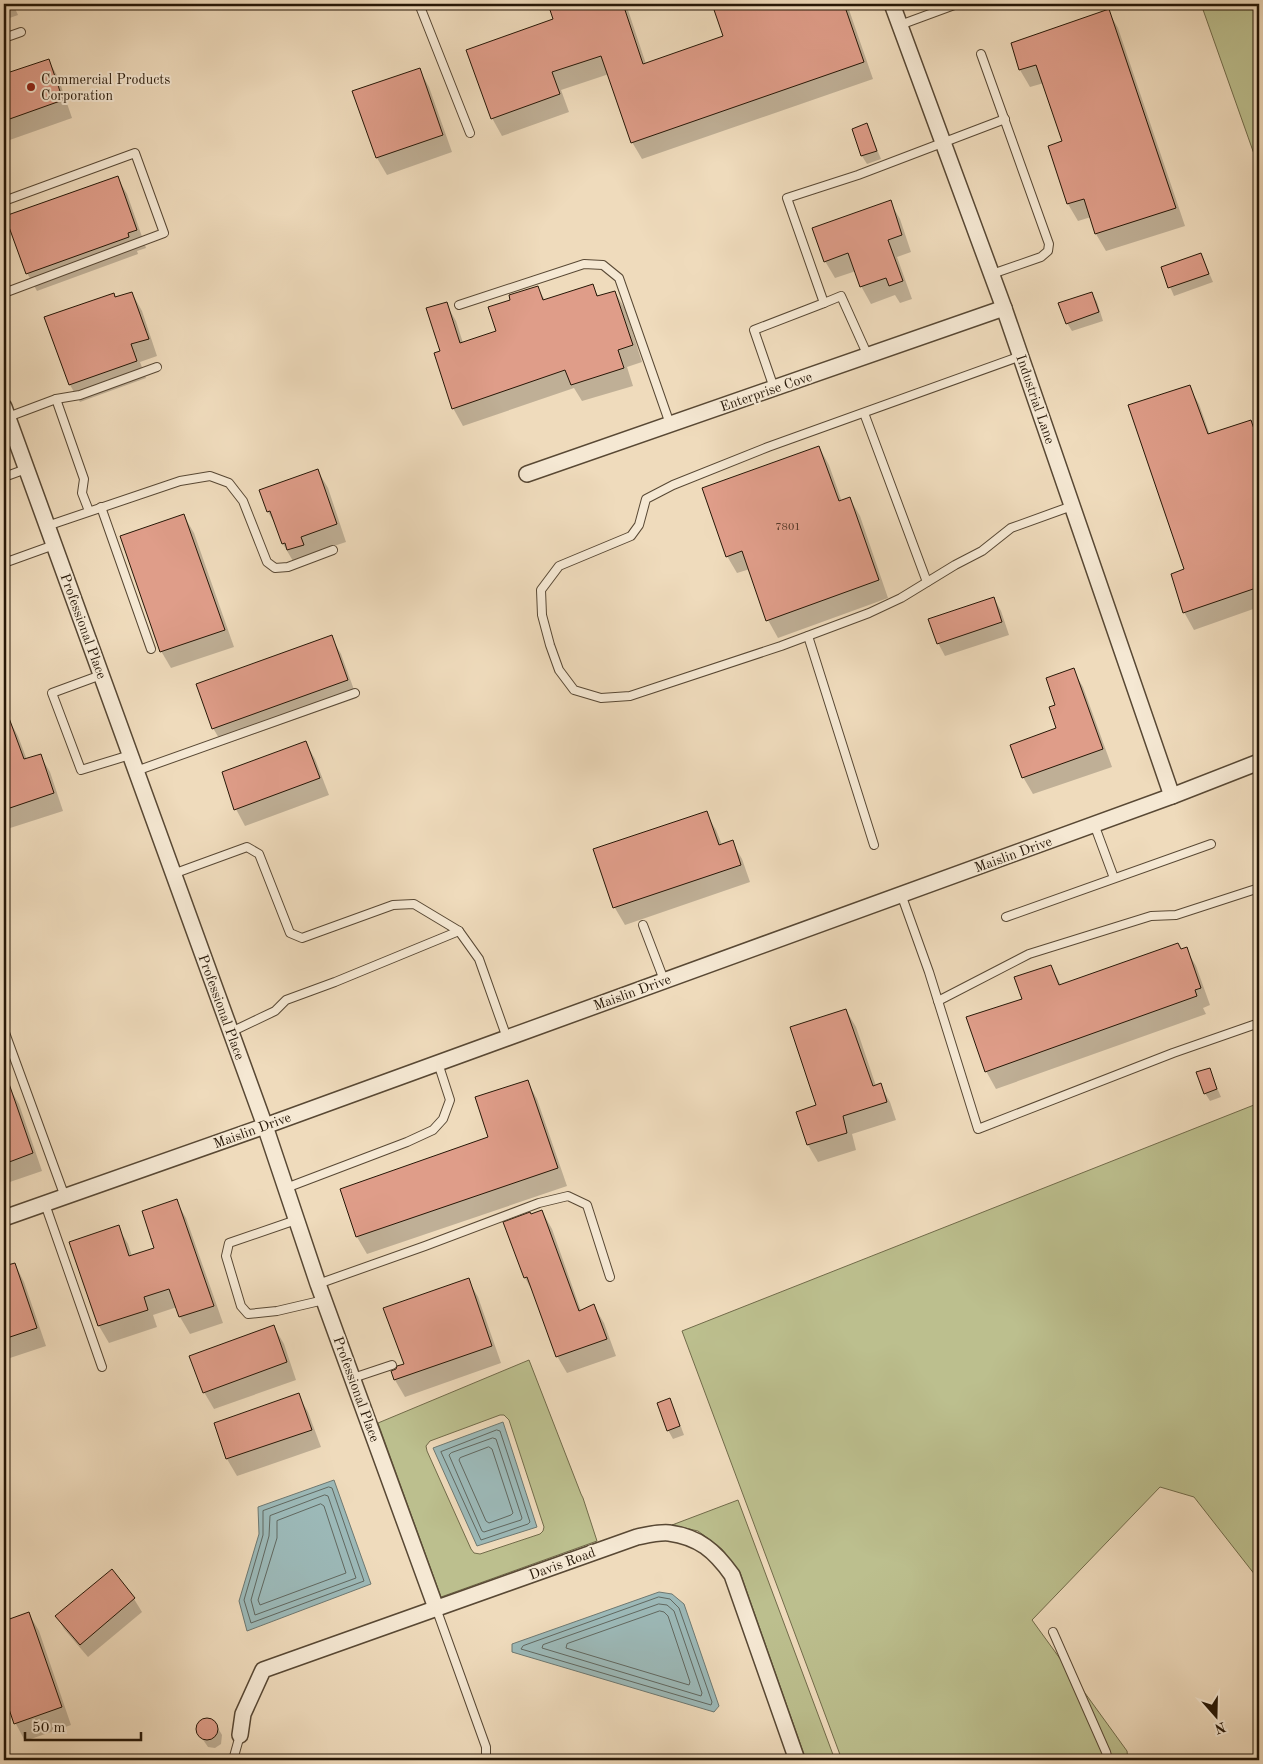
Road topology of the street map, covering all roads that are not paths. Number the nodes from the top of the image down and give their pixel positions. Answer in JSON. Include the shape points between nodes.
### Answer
{"nodes":[{"id":1,"x":419,"y":4,"type":"edge"},
{"id":2,"x":892,"y":4,"type":"edge"},
{"id":3,"x":957,"y":4,"type":"edge"},
{"id":4,"x":900,"y":24,"type":"junction"},
{"id":5,"x":21,"y":32,"type":"dead end"},
{"id":6,"x":4,"y":38,"type":"edge"},
{"id":7,"x":981,"y":54,"type":"dead end"},
{"id":8,"x":1005,"y":119,"type":"junction"},
{"id":9,"x":470,"y":134,"type":"dead end"},
{"id":10,"x":943,"y":142,"type":"junction"},
{"id":11,"x":4,"y":201,"type":"edge"},
{"id":12,"x":992,"y":274,"type":"junction"},
{"id":13,"x":4,"y":293,"type":"edge"},
{"id":14,"x":824,"y":303,"type":"junction"},
{"id":15,"x":459,"y":305,"type":"dead end"},
{"id":16,"x":1004,"y":308,"type":"junction"},
{"id":17,"x":868,"y":356,"type":"junction"},
{"id":18,"x":1021,"y":356,"type":"junction"},
{"id":19,"x":157,"y":367,"type":"dead end"},
{"id":20,"x":774,"y":388,"type":"junction"},
{"id":21,"x":56,"y":399,"type":"junction"},
{"id":22,"x":6,"y":412,"type":"edge"},
{"id":23,"x":864,"y":413,"type":"junction"},
{"id":24,"x":670,"y":424,"type":"junction"},
{"id":25,"x":26,"y":469,"type":"junction"},
{"id":26,"x":527,"y":474,"type":"dead end"},
{"id":27,"x":4,"y":477,"type":"edge"},
{"id":28,"x":1072,"y":506,"type":"junction"},
{"id":29,"x":101,"y":507,"type":"junction"},
{"id":30,"x":89,"y":511,"type":"junction"},
{"id":31,"x":47,"y":526,"type":"junction"},
{"id":32,"x":54,"y":545,"type":"junction"},
{"id":33,"x":333,"y":550,"type":"dead end"},
{"id":34,"x":4,"y":563,"type":"edge"},
{"id":35,"x":927,"y":582,"type":"junction"},
{"id":36,"x":808,"y":636,"type":"junction"},
{"id":37,"x":151,"y":649,"type":"dead end"},
{"id":38,"x":101,"y":675,"type":"junction"},
{"id":39,"x":355,"y":693,"type":"dead end"},
{"id":40,"x":130,"y":755,"type":"junction"},
{"id":41,"x":1259,"y":762,"type":"edge"},
{"id":42,"x":136,"y":771,"type":"junction"},
{"id":43,"x":1172,"y":796,"type":"junction"},
{"id":44,"x":1094,"y":824,"type":"junction"},
{"id":45,"x":1211,"y":844,"type":"dead end"},
{"id":46,"x":874,"y":845,"type":"dead end"},
{"id":47,"x":173,"y":874,"type":"junction"},
{"id":48,"x":1114,"y":878,"type":"junction"},
{"id":49,"x":1259,"y":888,"type":"edge"},
{"id":50,"x":901,"y":894,"type":"junction"},
{"id":51,"x":1006,"y":917,"type":"dead end"},
{"id":52,"x":643,"y":925,"type":"dead end"},
{"id":53,"x":459,"y":931,"type":"junction"},
{"id":54,"x":664,"y":980,"type":"junction"},
{"id":55,"x":938,"y":1001,"type":"junction"},
{"id":56,"x":1259,"y":1023,"type":"edge"},
{"id":57,"x":4,"y":1030,"type":"edge"},
{"id":58,"x":231,"y":1032,"type":"junction"},
{"id":59,"x":507,"y":1038,"type":"junction"},
{"id":60,"x":438,"y":1063,"type":"junction"},
{"id":61,"x":265,"y":1126,"type":"junction"},
{"id":62,"x":286,"y":1188,"type":"junction"},
{"id":63,"x":65,"y":1197,"type":"junction"},
{"id":64,"x":45,"y":1204,"type":"junction"},
{"id":65,"x":4,"y":1218,"type":"edge"},
{"id":66,"x":296,"y":1220,"type":"junction"},
{"id":67,"x":610,"y":1277,"type":"dead end"},
{"id":68,"x":318,"y":1284,"type":"junction"},
{"id":69,"x":324,"y":1300,"type":"junction"},
{"id":70,"x":392,"y":1365,"type":"dead end"},
{"id":71,"x":102,"y":1367,"type":"dead end"},
{"id":72,"x":353,"y":1378,"type":"junction"},
{"id":73,"x":436,"y":1608,"type":"junction"},
{"id":74,"x":1053,"y":1632,"type":"dead end"},
{"id":75,"x":240,"y":1735,"type":"joint"},
{"id":76,"x":233,"y":1760,"type":"edge"},
{"id":77,"x":486,"y":1760,"type":"edge"},
{"id":78,"x":797,"y":1760,"type":"edge"},
{"id":79,"x":1108,"y":1760,"type":"edge"}],
"edges":[{"from":1,"to":9,"type":"lane"},
{"from":2,"to":4,"type":"street","name":"Industrial Lane"},
{"from":3,"to":4,"type":"lane"},
{"from":4,"to":10,"type":"street","name":"Industrial Lane"},
{"from":5,"to":6,"type":"lane"},
{"from":7,"to":8,"type":"lane"},
{"from":8,"to":10,"type":"lane"},
{"from":8,"to":12,"type":"lane","via":[[1049,244],[1048,251],[1041,257]]},
{"from":10,"to":12,"type":"street","name":"Industrial Lane"},
{"from":10,"to":14,"type":"lane","via":[[787,198]]},
{"from":11,"to":13,"type":"lane","via":[[135,153],[164,233]]},
{"from":12,"to":16,"type":"street","name":"Industrial Lane"},
{"from":14,"to":17,"type":"lane","via":[[842,296]]},
{"from":14,"to":20,"type":"lane","via":[[754,330]]},
{"from":15,"to":24,"type":"lane","via":[[584,264],[603,265],[619,278]]},
{"from":16,"to":17,"type":"street","name":"Enterprise Cove"},
{"from":16,"to":18,"type":"street","name":"Industrial Lane"},
{"from":17,"to":20,"type":"street","name":"Enterprise Cove"},
{"from":18,"to":23,"type":"lane"},
{"from":18,"to":28,"type":"street","name":"Industrial Lane"},
{"from":19,"to":21,"type":"lane","via":[[80,395]]},
{"from":20,"to":24,"type":"street","name":"Enterprise Cove"},
{"from":21,"to":22,"type":"lane"},
{"from":21,"to":30,"type":"lane","via":[[84,479],[82,493]]},
{"from":22,"to":25,"type":"street","name":"Professional Place"},
{"from":23,"to":35,"type":"lane"},
{"from":23,"to":36,"type":"lane","via":[[673,484],[646,499],[639,525],[630,536],[559,566],[542,590],[542,615],[559,670],[574,690],[602,698],[630,696]]},
{"from":24,"to":26,"type":"street","name":"Enterprise Cove"},
{"from":25,"to":27,"type":"lane"},
{"from":25,"to":31,"type":"street","name":"Professional Place"},
{"from":28,"to":35,"type":"lane","via":[[1011,528],[982,551]]},
{"from":28,"to":43,"type":"street","name":"Industrial Lane"},
{"from":29,"to":30,"type":"lane"},
{"from":29,"to":33,"type":"lane","via":[[180,481],[210,476],[229,484],[243,501],[267,562],[275,568]]},
{"from":29,"to":37,"type":"lane"},
{"from":30,"to":31,"type":"lane"},
{"from":31,"to":32,"type":"street","name":"Professional Place"},
{"from":32,"to":34,"type":"lane"},
{"from":32,"to":38,"type":"street","name":"Professional Place"},
{"from":35,"to":36,"type":"lane","via":[[869,613]]},
{"from":36,"to":46,"type":"lane"},
{"from":38,"to":40,"type":"street","name":"Professional Place"},
{"from":38,"to":40,"type":"lane","via":[[52,693],[82,770]]},
{"from":39,"to":42,"type":"lane"},
{"from":40,"to":42,"type":"street","name":"Professional Place"},
{"from":41,"to":43,"type":"street","name":"Maislin Drive"},
{"from":42,"to":47,"type":"street","name":"Professional Place"},
{"from":43,"to":44,"type":"street","name":"Maislin Drive"},
{"from":44,"to":48,"type":"lane"},
{"from":44,"to":50,"type":"street","name":"Maislin Drive"},
{"from":45,"to":48,"type":"lane"},
{"from":47,"to":53,"type":"lane","via":[[247,847],[260,854],[290,933],[302,938],[393,905],[414,904]]},
{"from":47,"to":58,"type":"street","name":"Professional Place"},
{"from":48,"to":51,"type":"lane"},
{"from":49,"to":55,"type":"lane","via":[[1176,915],[1151,916],[1029,954]]},
{"from":50,"to":54,"type":"street","name":"Maislin Drive"},
{"from":50,"to":55,"type":"lane"},
{"from":52,"to":54,"type":"lane"},
{"from":53,"to":58,"type":"lane","via":[[286,1000],[275,1011]]},
{"from":53,"to":59,"type":"lane","via":[[479,959]]},
{"from":54,"to":59,"type":"street","name":"Maislin Drive"},
{"from":55,"to":56,"type":"lane","via":[[978,1129]]},
{"from":57,"to":63,"type":"lane"},
{"from":58,"to":61,"type":"street","name":"Professional Place"},
{"from":59,"to":60,"type":"street","name":"Maislin Drive"},
{"from":60,"to":61,"type":"street","name":"Maislin Drive"},
{"from":60,"to":62,"type":"lane","via":[[450,1100],[443,1119],[433,1130]]},
{"from":61,"to":62,"type":"street","name":"Professional Place"},
{"from":61,"to":63,"type":"street","name":"Maislin Drive"},
{"from":62,"to":66,"type":"street","name":"Professional Place"},
{"from":63,"to":64,"type":"street","name":"Maislin Drive"},
{"from":64,"to":65,"type":"street","name":"Maislin Drive"},
{"from":64,"to":71,"type":"lane"},
{"from":66,"to":68,"type":"street","name":"Professional Place"},
{"from":66,"to":69,"type":"lane","via":[[229,1243],[226,1256],[241,1306],[248,1314]]},
{"from":67,"to":68,"type":"lane","via":[[587,1205],[568,1196],[540,1202]]},
{"from":68,"to":69,"type":"street","name":"Professional Place"},
{"from":69,"to":72,"type":"street","name":"Professional Place"},
{"from":70,"to":72,"type":"lane"},
{"from":72,"to":73,"type":"street","name":"Professional Place"},
{"from":73,"to":75,"type":"street","name":"Davis Road","via":[[263,1670],[243,1714]]},
{"from":73,"to":77,"type":"lane","via":[[486,1747]]},
{"from":73,"to":78,"type":"street","name":"Davis Road","via":[[637,1537],[667,1532],[694,1539],[718,1556],[732,1575]]},
{"from":74,"to":79,"type":"lane"},
{"from":75,"to":76,"type":"lane"}]}
